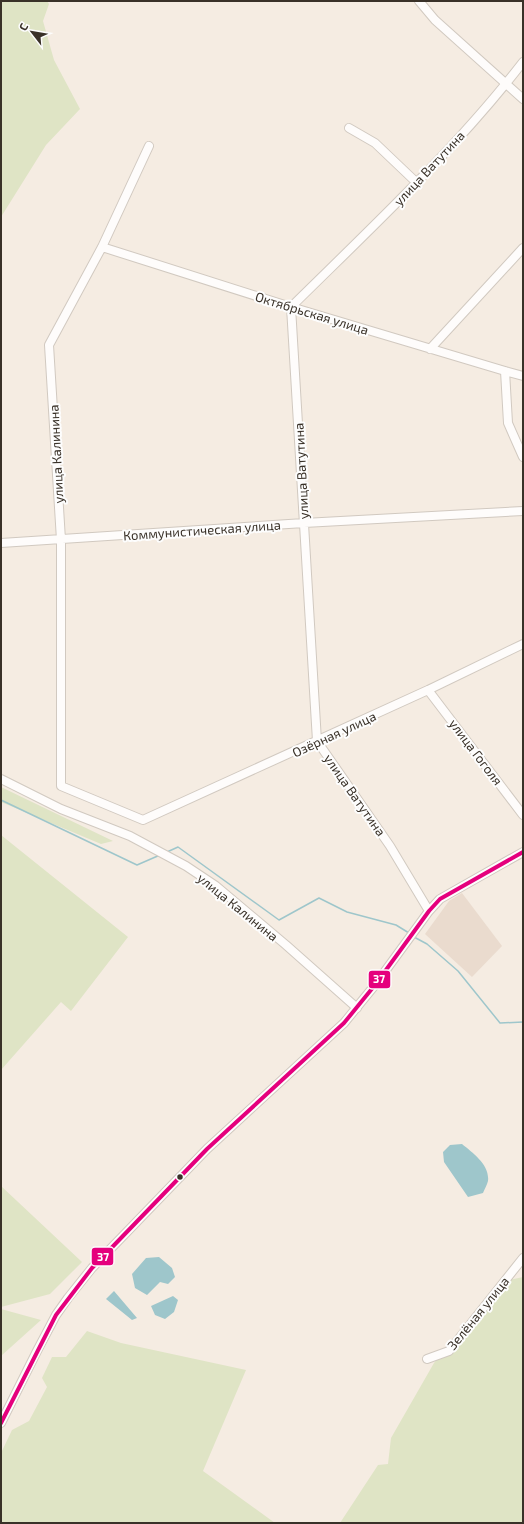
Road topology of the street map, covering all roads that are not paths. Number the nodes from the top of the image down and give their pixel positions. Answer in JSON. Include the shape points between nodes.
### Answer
{"nodes":[{"id":1,"x":419,"y":1,"type":"edge"},
{"id":2,"x":523,"y":62,"type":"edge"},
{"id":3,"x":506,"y":84,"type":"junction"},
{"id":4,"x":523,"y":99,"type":"edge"},
{"id":5,"x":349,"y":128,"type":"dead end"},
{"id":6,"x":149,"y":146,"type":"dead end"},
{"id":7,"x":417,"y":183,"type":"junction"},
{"id":8,"x":102,"y":247,"type":"junction"},
{"id":9,"x":523,"y":248,"type":"edge"},
{"id":10,"x":291,"y":307,"type":"junction"},
{"id":11,"x":430,"y":349,"type":"junction"},
{"id":12,"x":504,"y":372,"type":"junction"},
{"id":13,"x":523,"y":376,"type":"edge"},
{"id":14,"x":523,"y":458,"type":"edge"},
{"id":15,"x":523,"y":511,"type":"edge"},
{"id":16,"x":304,"y":523,"type":"junction"},
{"id":17,"x":60,"y":540,"type":"junction"},
{"id":18,"x":1,"y":543,"type":"edge"},
{"id":19,"x":523,"y":644,"type":"edge"},
{"id":20,"x":428,"y":690,"type":"junction"},
{"id":21,"x":317,"y":741,"type":"junction"},
{"id":22,"x":1,"y":779,"type":"edge"},
{"id":23,"x":523,"y":815,"type":"edge"},
{"id":24,"x":143,"y":820,"type":"joint"},
{"id":25,"x":523,"y":852,"type":"edge"},
{"id":26,"x":429,"y":911,"type":"junction"},
{"id":27,"x":357,"y":1008,"type":"junction"},
{"id":28,"x":523,"y":1258,"type":"edge"},
{"id":29,"x":427,"y":1359,"type":"dead end"},
{"id":30,"x":1,"y":1423,"type":"edge"}],
"edges":[{"from":1,"to":3,"type":"street","via":[[435,20]]},
{"from":2,"to":3,"type":"street","name":"улица Ватутина"},
{"from":3,"to":4,"type":"street"},
{"from":3,"to":7,"type":"street","name":"улица Ватутина"},
{"from":5,"to":7,"type":"street","via":[[374,143]]},
{"from":6,"to":8,"type":"street","name":"улица Калинина"},
{"from":7,"to":10,"type":"street","name":"улица Ватутина"},
{"from":8,"to":10,"type":"street","name":"Октябрьская улица"},
{"from":8,"to":17,"type":"street","name":"улица Калинина","via":[[49,345]]},
{"from":9,"to":11,"type":"street"},
{"from":10,"to":11,"type":"street","name":"Октябрьская улица"},
{"from":10,"to":16,"type":"street","name":"улица Ватутина"},
{"from":11,"to":12,"type":"street","name":"Октябрьская улица"},
{"from":12,"to":13,"type":"street","name":"Октябрьская улица"},
{"from":12,"to":14,"type":"street","via":[[508,423]]},
{"from":15,"to":16,"type":"street","name":"Коммунистическая улица"},
{"from":16,"to":17,"type":"street","name":"Коммунистическая улица"},
{"from":16,"to":21,"type":"street","name":"улица Ватутина"},
{"from":17,"to":18,"type":"street","name":"Коммунистическая улица"},
{"from":17,"to":24,"type":"street","name":"улица Калинина","via":[[61,786]]},
{"from":19,"to":20,"type":"street","name":"Озёрная улица"},
{"from":20,"to":21,"type":"street","name":"Озёрная улица"},
{"from":20,"to":23,"type":"street","name":"улица Гоголя"},
{"from":21,"to":24,"type":"street","name":"Озёрная улица"},
{"from":21,"to":26,"type":"street","name":"улица Ватутина","via":[[390,846]]},
{"from":22,"to":27,"type":"street","name":"улица Калинина","via":[[61,809],[130,836],[186,866],[216,886]]},
{"from":25,"to":26,"type":"street","via":[[440,899]]},
{"from":26,"to":27,"type":"street"},
{"from":27,"to":30,"type":"street","via":[[330,1037],[207,1149],[92,1268],[56,1315]]},
{"from":28,"to":29,"type":"street","name":"Зелёная улица","via":[[450,1351]]}]}
